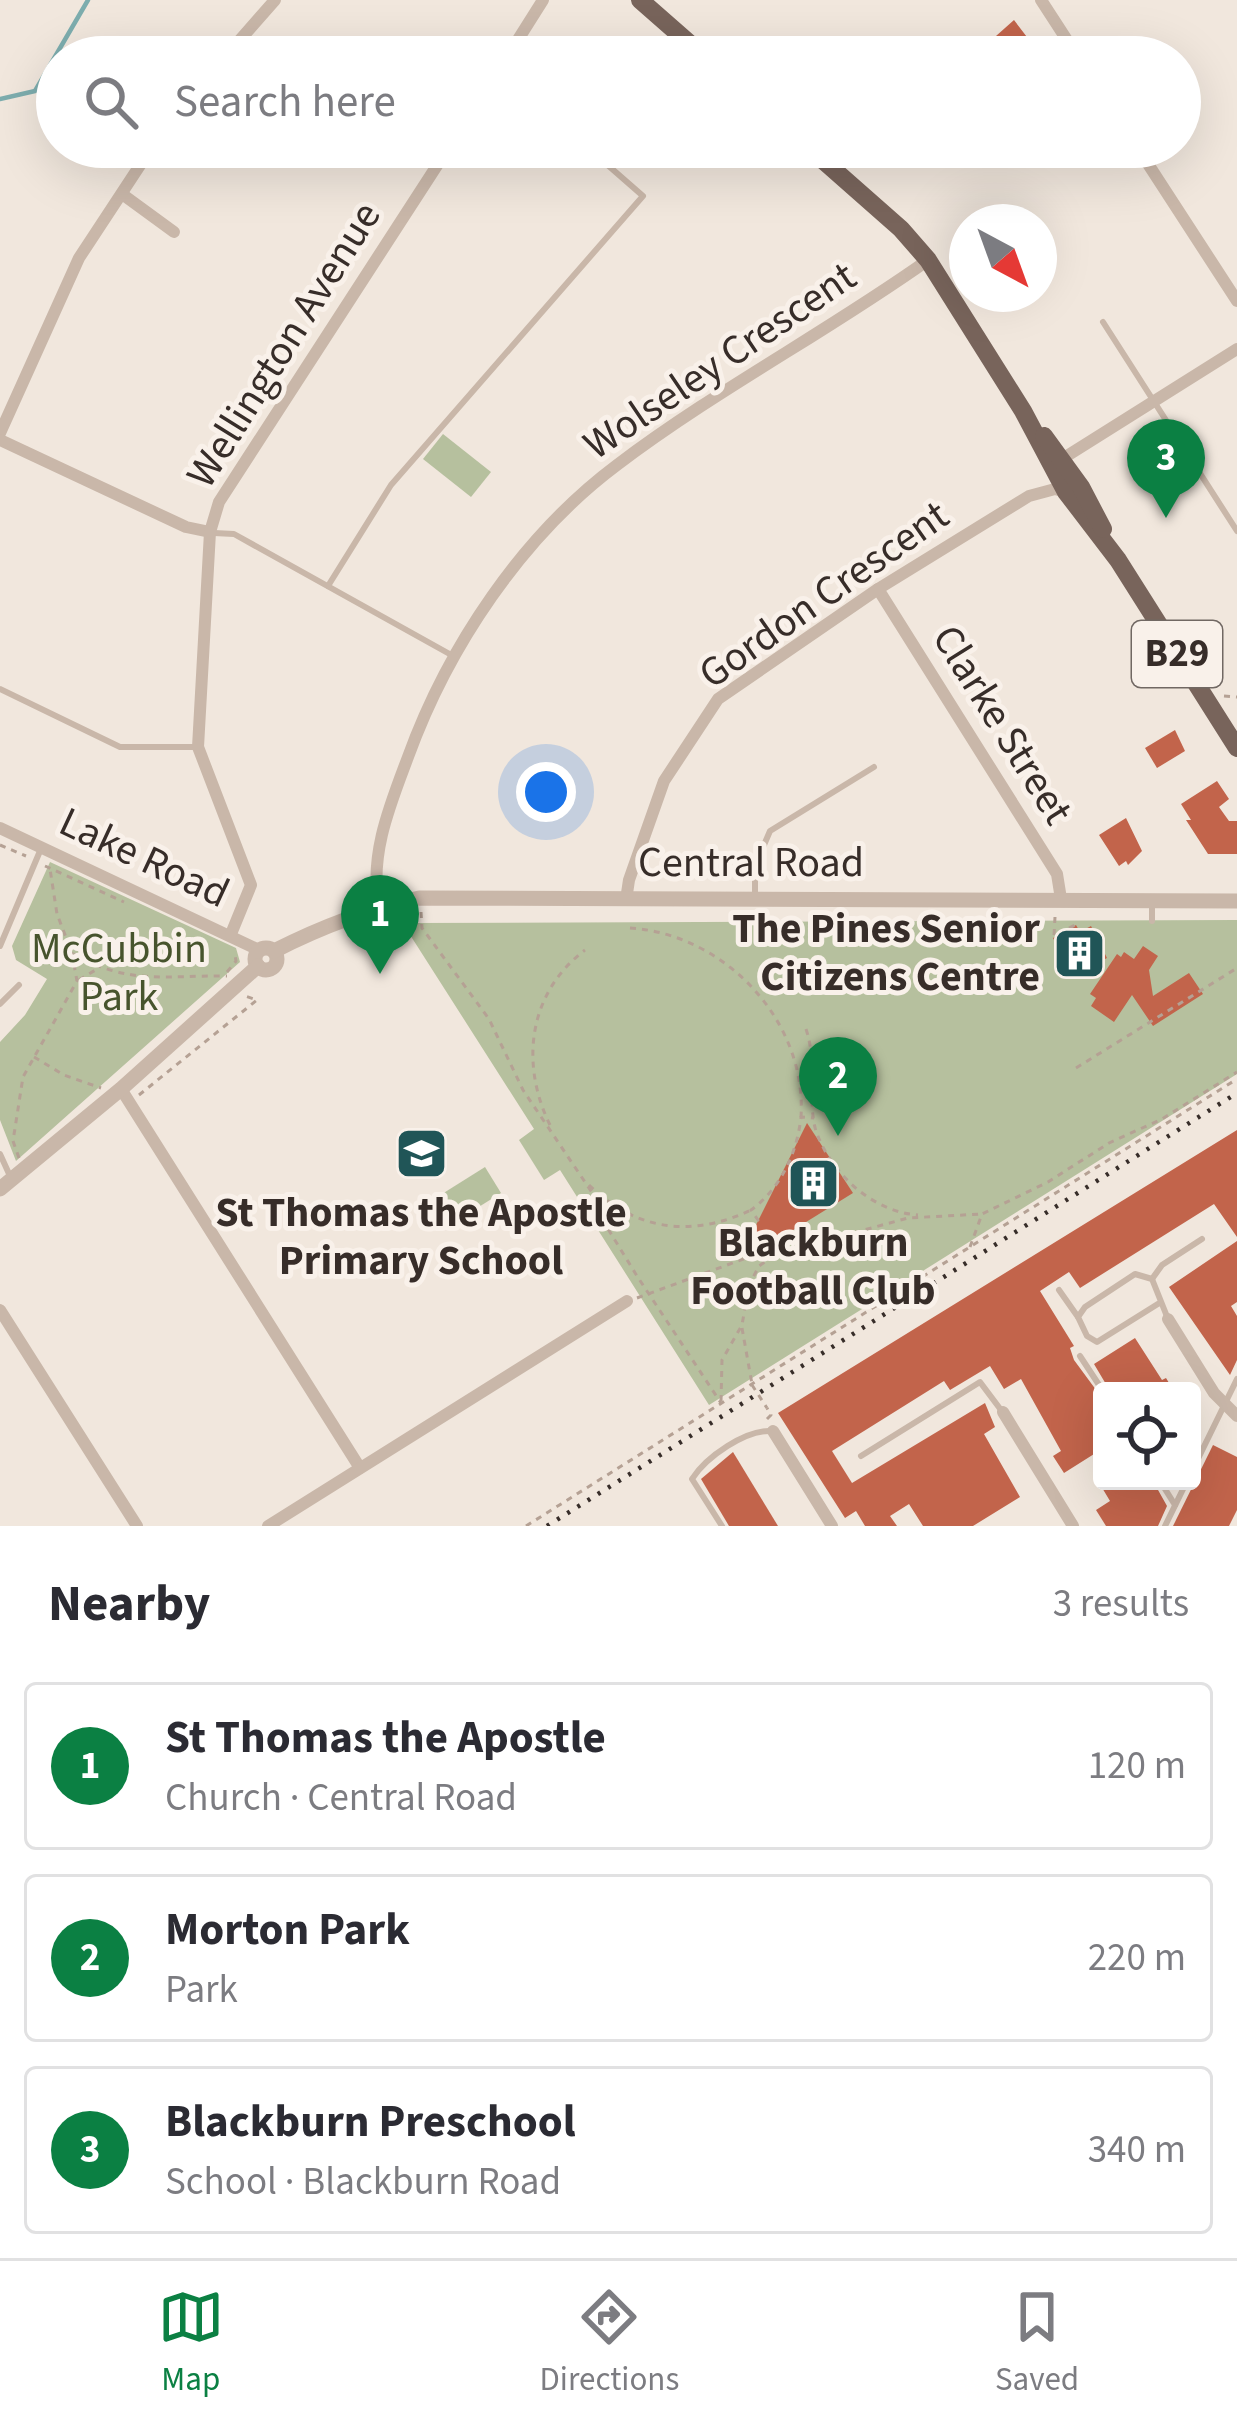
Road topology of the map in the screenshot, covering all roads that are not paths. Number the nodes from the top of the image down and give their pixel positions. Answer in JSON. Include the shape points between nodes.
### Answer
{"nodes":[{"id":1,"x":275,"y":0,"type":"edge"},
{"id":2,"x":543,"y":0,"type":"edge"},
{"id":3,"x":640,"y":0,"type":"edge"},
{"id":4,"x":1041,"y":0,"type":"edge"},
{"id":5,"x":243,"y":36,"type":"edge"},
{"id":6,"x":520,"y":36,"type":"edge"},
{"id":7,"x":681,"y":36,"type":"edge"},
{"id":8,"x":1064,"y":36,"type":"edge"},
{"id":9,"x":139,"y":168,"type":"edge"},
{"id":10,"x":434,"y":168,"type":"edge"},
{"id":11,"x":611,"y":168,"type":"edge"},
{"id":12,"x":832,"y":168,"type":"edge"},
{"id":13,"x":1151,"y":168,"type":"edge"},
{"id":14,"x":122,"y":194,"type":"junction"},
{"id":15,"x":175,"y":232,"type":"dead end"},
{"id":16,"x":928,"y":260,"type":"junction"},
{"id":17,"x":1237,"y":301,"type":"edge"},
{"id":18,"x":1103,"y":322,"type":"dead end"},
{"id":19,"x":1237,"y":349,"type":"edge"},
{"id":20,"x":1155,"y":401,"type":"junction"},
{"id":21,"x":0,"y":436,"type":"edge"},
{"id":22,"x":1057,"y":471,"type":"junction"},
{"id":23,"x":1029,"y":496,"type":"junction"},
{"id":24,"x":1237,"y":531,"type":"edge"},
{"id":25,"x":210,"y":532,"type":"junction"},
{"id":26,"x":1118,"y":560,"type":"junction"},
{"id":27,"x":328,"y":586,"type":"junction"},
{"id":28,"x":878,"y":590,"type":"junction"},
{"id":29,"x":455,"y":657,"type":"junction"},
{"id":30,"x":0,"y":689,"type":"edge"},
{"id":31,"x":198,"y":747,"type":"junction"},
{"id":32,"x":1237,"y":748,"type":"edge"},
{"id":33,"x":874,"y":767,"type":"dead end"},
{"id":34,"x":0,"y":828,"type":"edge"},
{"id":35,"x":40,"y":847,"type":"junction"},
{"id":36,"x":755,"y":897,"type":"junction"},
{"id":37,"x":1061,"y":899,"type":"junction"},
{"id":38,"x":626,"y":900,"type":"junction"},
{"id":39,"x":1152,"y":900,"type":"junction"},
{"id":40,"x":1237,"y":901,"type":"edge"},
{"id":41,"x":380,"y":907,"type":"junction"},
{"id":42,"x":1152,"y":921,"type":"dead end"},
{"id":43,"x":231,"y":934,"type":"junction"},
{"id":44,"x":0,"y":946,"type":"edge"},
{"id":45,"x":264,"y":956,"type":"junction"},
{"id":46,"x":19,"y":985,"type":"dead end"},
{"id":47,"x":0,"y":1004,"type":"edge"},
{"id":48,"x":126,"y":1096,"type":"junction"},
{"id":49,"x":0,"y":1154,"type":"edge"},
{"id":50,"x":6,"y":1184,"type":"edge"},
{"id":51,"x":1202,"y":1239,"type":"dead end"},
{"id":52,"x":1152,"y":1279,"type":"junction"},
{"id":53,"x":1059,"y":1290,"type":"dead end"},
{"id":54,"x":627,"y":1300,"type":"road end"},
{"id":55,"x":1161,"y":1302,"type":"junction"},
{"id":56,"x":0,"y":1310,"type":"edge"},
{"id":57,"x":1078,"y":1317,"type":"junction"},
{"id":58,"x":1168,"y":1318,"type":"joint"},
{"id":59,"x":1080,"y":1356,"type":"dead end"},
{"id":60,"x":1237,"y":1379,"type":"edge"},
{"id":61,"x":1097,"y":1382,"type":"edge"},
{"id":62,"x":1224,"y":1406,"type":"junction"},
{"id":63,"x":1003,"y":1412,"type":"joint"},
{"id":64,"x":1237,"y":1416,"type":"edge"},
{"id":65,"x":765,"y":1430,"type":"joint"},
{"id":66,"x":1201,"y":1453,"type":"edge"},
{"id":67,"x":861,"y":1456,"type":"dead end"},
{"id":68,"x":360,"y":1468,"type":"junction"},
{"id":69,"x":1166,"y":1490,"type":"edge"},
{"id":70,"x":1182,"y":1490,"type":"edge"},
{"id":71,"x":1175,"y":1505,"type":"junction"},
{"id":72,"x":137,"y":1526,"type":"edge"},
{"id":73,"x":268,"y":1526,"type":"edge"},
{"id":74,"x":722,"y":1526,"type":"edge"},
{"id":75,"x":832,"y":1526,"type":"edge"},
{"id":76,"x":1073,"y":1526,"type":"edge"},
{"id":77,"x":1165,"y":1526,"type":"edge"}],
"edges":[{"from":1,"to":5,"type":"street"},
{"from":2,"to":6,"type":"street"},
{"from":3,"to":7,"type":"main road"},
{"from":4,"to":8,"type":"street"},
{"from":9,"to":14,"type":"street"},
{"from":10,"to":25,"type":"street","name":"Wellington Avenue","via":[[219,502]]},
{"from":11,"to":27,"type":"lane","via":[[643,196],[391,485]]},
{"from":12,"to":16,"type":"main road","number":"B29"},
{"from":13,"to":17,"type":"street"},
{"from":14,"to":15,"type":"street"},
{"from":14,"to":21,"type":"street","via":[[79,258]]},
{"from":16,"to":22,"type":"main road","number":"B29"},
{"from":16,"to":29,"type":"street","name":"Wolseley Crescent","via":[[613,467],[534,543]]},
{"from":18,"to":20,"type":"lane"},
{"from":19,"to":20,"type":"street"},
{"from":20,"to":22,"type":"street"},
{"from":20,"to":24,"type":"lane"},
{"from":21,"to":25,"type":"street"},
{"from":22,"to":23,"type":"street","name":"Gordon Crescent"},
{"from":22,"to":23,"type":"street","name":"Gordon Crescent","via":[[1055,489]]},
{"from":22,"to":26,"type":"main road","number":"B29"},
{"from":22,"to":26,"type":"main road","number":"B29","via":[[1096,512]]},
{"from":23,"to":28,"type":"street","name":"Gordon Crescent"},
{"from":25,"to":27,"type":"lane","via":[[234,534]]},
{"from":25,"to":31,"type":"street","name":"Wellington Avenue"},
{"from":26,"to":32,"type":"main road","number":"B29"},
{"from":27,"to":29,"type":"lane"},
{"from":28,"to":37,"type":"street","name":"Clarke Street","via":[[1057,874]]},
{"from":28,"to":38,"type":"street","name":"Gordon Crescent","via":[[718,699],[664,781]]},
{"from":29,"to":41,"type":"street","name":"Wolseley Crescent","via":[[389,808],[375,868]]},
{"from":30,"to":31,"type":"lane","via":[[120,746]]},
{"from":31,"to":43,"type":"street","name":"Wellington Avenue","via":[[251,885]]},
{"from":33,"to":36,"type":"lane","via":[[770,831],[755,866]]},
{"from":34,"to":35,"type":"street","name":"Lake Road"},
{"from":35,"to":43,"type":"street","name":"Lake Road"},
{"from":35,"to":44,"type":"lane"},
{"from":36,"to":37,"type":"street","name":"Central Road"},
{"from":36,"to":38,"type":"street","name":"Central Road"},
{"from":37,"to":39,"type":"street","name":"Central Road"},
{"from":38,"to":41,"type":"street","name":"Central Road","via":[[419,898]]},
{"from":39,"to":40,"type":"street","name":"Central Road"},
{"from":39,"to":42,"type":"lane"},
{"from":41,"to":45,"type":"street","name":"Central Road"},
{"from":43,"to":45,"type":"street","name":"Lake Road"},
{"from":45,"to":48,"type":"street","name":"Central Road"},
{"from":46,"to":47,"type":"lane"},
{"from":48,"to":50,"type":"street","name":"Central Road"},
{"from":48,"to":68,"type":"street"},
{"from":49,"to":50,"type":"lane"},
{"from":51,"to":52,"type":"lane"},
{"from":52,"to":55,"type":"lane"},
{"from":52,"to":57,"type":"lane","via":[[1135,1274]]},
{"from":53,"to":57,"type":"lane"},
{"from":54,"to":68,"type":"street"},
{"from":55,"to":57,"type":"lane","via":[[1096,1342]]},
{"from":55,"to":58,"type":"lane"},
{"from":56,"to":72,"type":"street"},
{"from":58,"to":62,"type":"street"},
{"from":59,"to":61,"type":"lane"},
{"from":60,"to":62,"type":"lane"},
{"from":62,"to":64,"type":"street"},
{"from":62,"to":66,"type":"lane"},
{"from":63,"to":67,"type":"lane","via":[[980,1382]]},
{"from":63,"to":76,"type":"street"},
{"from":65,"to":74,"type":"lane","via":[[706,1462],[692,1479]]},
{"from":65,"to":75,"type":"street"},
{"from":68,"to":73,"type":"street"},
{"from":69,"to":71,"type":"lane"},
{"from":70,"to":71,"type":"lane"},
{"from":71,"to":77,"type":"lane"}]}
